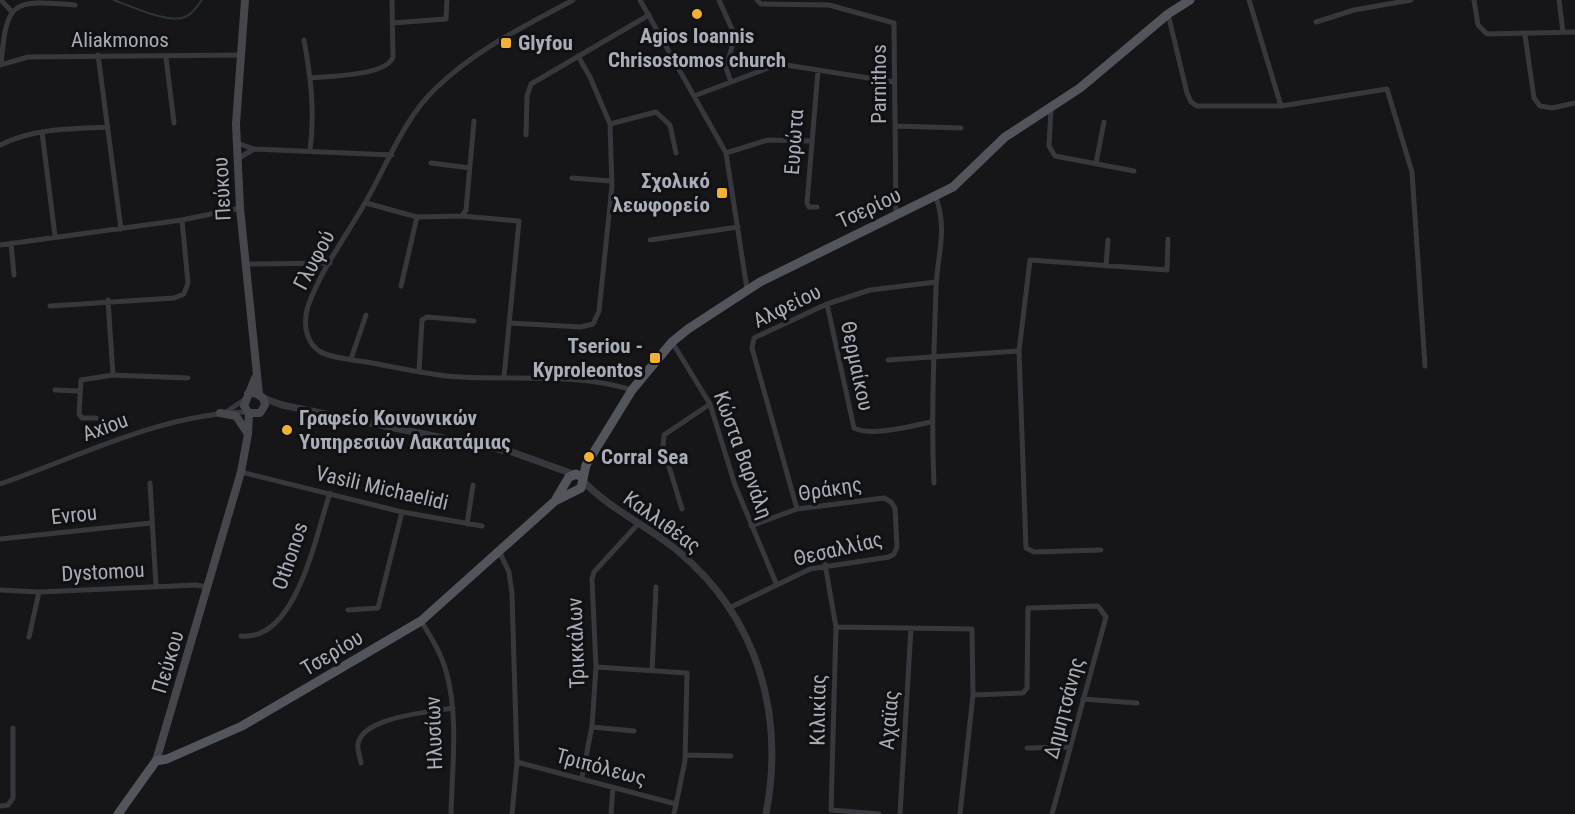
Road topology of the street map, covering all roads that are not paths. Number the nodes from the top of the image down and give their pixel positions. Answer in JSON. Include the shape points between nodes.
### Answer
{"nodes":[{"id":1,"x":1,"y":0,"type":"edge"},
{"id":2,"x":246,"y":0,"type":"edge"},
{"id":3,"x":392,"y":0,"type":"edge"},
{"id":4,"x":447,"y":0,"type":"edge"},
{"id":5,"x":573,"y":0,"type":"edge"},
{"id":6,"x":640,"y":0,"type":"edge"},
{"id":7,"x":719,"y":0,"type":"edge"},
{"id":8,"x":757,"y":0,"type":"edge"},
{"id":9,"x":1190,"y":0,"type":"edge"},
{"id":10,"x":1249,"y":0,"type":"edge"},
{"id":11,"x":1411,"y":0,"type":"edge"},
{"id":12,"x":1474,"y":0,"type":"edge"},
{"id":13,"x":1559,"y":0,"type":"edge"},
{"id":14,"x":75,"y":5,"type":"dead end"},
{"id":15,"x":11,"y":11,"type":"junction"},
{"id":16,"x":649,"y":15,"type":"junction"},
{"id":17,"x":1168,"y":15,"type":"junction"},
{"id":18,"x":1316,"y":22,"type":"dead end"},
{"id":19,"x":392,"y":23,"type":"junction"},
{"id":20,"x":1563,"y":32,"type":"junction"},
{"id":21,"x":1575,"y":32,"type":"edge"},
{"id":22,"x":1525,"y":35,"type":"junction"},
{"id":23,"x":304,"y":40,"type":"dead end"},
{"id":24,"x":99,"y":55,"type":"junction"},
{"id":25,"x":241,"y":56,"type":"junction"},
{"id":26,"x":578,"y":56,"type":"junction"},
{"id":27,"x":166,"y":58,"type":"junction"},
{"id":28,"x":1,"y":64,"type":"edge"},
{"id":29,"x":818,"y":70,"type":"junction"},
{"id":30,"x":311,"y":78,"type":"junction"},
{"id":31,"x":731,"y":82,"type":"junction"},
{"id":32,"x":894,"y":82,"type":"junction"},
{"id":33,"x":694,"y":96,"type":"junction"},
{"id":34,"x":1575,"y":103,"type":"edge"},
{"id":35,"x":1051,"y":106,"type":"junction"},
{"id":36,"x":1281,"y":106,"type":"junction"},
{"id":37,"x":474,"y":122,"type":"dead end"},
{"id":38,"x":1104,"y":122,"type":"dead end"},
{"id":39,"x":174,"y":123,"type":"dead end"},
{"id":40,"x":610,"y":124,"type":"junction"},
{"id":41,"x":895,"y":126,"type":"junction"},
{"id":42,"x":108,"y":127,"type":"junction"},
{"id":43,"x":961,"y":128,"type":"dead end"},
{"id":44,"x":42,"y":132,"type":"junction"},
{"id":45,"x":526,"y":135,"type":"dead end"},
{"id":46,"x":810,"y":141,"type":"junction"},
{"id":47,"x":237,"y":143,"type":"junction"},
{"id":48,"x":0,"y":145,"type":"edge"},
{"id":49,"x":254,"y":149,"type":"junction"},
{"id":50,"x":310,"y":151,"type":"junction"},
{"id":51,"x":676,"y":153,"type":"dead end"},
{"id":52,"x":726,"y":153,"type":"junction"},
{"id":53,"x":392,"y":155,"type":"junction"},
{"id":54,"x":238,"y":158,"type":"junction"},
{"id":55,"x":431,"y":163,"type":"dead end"},
{"id":56,"x":1096,"y":163,"type":"junction"},
{"id":57,"x":470,"y":168,"type":"junction"},
{"id":58,"x":1134,"y":171,"type":"dead end"},
{"id":59,"x":572,"y":178,"type":"dead end"},
{"id":60,"x":611,"y":181,"type":"junction"},
{"id":61,"x":936,"y":197,"type":"junction"},
{"id":62,"x":366,"y":203,"type":"junction"},
{"id":63,"x":817,"y":207,"type":"dead end"},
{"id":64,"x":240,"y":208,"type":"junction"},
{"id":65,"x":896,"y":215,"type":"junction"},
{"id":66,"x":462,"y":216,"type":"junction"},
{"id":67,"x":417,"y":217,"type":"junction"},
{"id":68,"x":182,"y":220,"type":"junction"},
{"id":69,"x":738,"y":227,"type":"junction"},
{"id":70,"x":121,"y":229,"type":"junction"},
{"id":71,"x":55,"y":236,"type":"junction"},
{"id":72,"x":1168,"y":239,"type":"dead end"},
{"id":73,"x":650,"y":240,"type":"dead end"},
{"id":74,"x":1108,"y":240,"type":"dead end"},
{"id":75,"x":11,"y":243,"type":"junction"},
{"id":76,"x":0,"y":245,"type":"edge"},
{"id":77,"x":330,"y":263,"type":"junction"},
{"id":78,"x":246,"y":264,"type":"junction"},
{"id":79,"x":1106,"y":266,"type":"junction"},
{"id":80,"x":14,"y":275,"type":"dead end"},
{"id":81,"x":936,"y":282,"type":"junction"},
{"id":82,"x":401,"y":286,"type":"dead end"},
{"id":83,"x":747,"y":289,"type":"junction"},
{"id":84,"x":108,"y":300,"type":"junction"},
{"id":85,"x":827,"y":304,"type":"junction"},
{"id":86,"x":50,"y":306,"type":"dead end"},
{"id":87,"x":366,"y":315,"type":"dead end"},
{"id":88,"x":474,"y":321,"type":"dead end"},
{"id":89,"x":510,"y":323,"type":"junction"},
{"id":90,"x":672,"y":342,"type":"junction"},
{"id":91,"x":1019,"y":351,"type":"junction"},
{"id":92,"x":933,"y":356,"type":"junction"},
{"id":93,"x":351,"y":359,"type":"junction"},
{"id":94,"x":888,"y":360,"type":"dead end"},
{"id":95,"x":1425,"y":366,"type":"dead end"},
{"id":96,"x":419,"y":371,"type":"junction"},
{"id":97,"x":113,"y":375,"type":"junction"},
{"id":98,"x":255,"y":376,"type":"junction"},
{"id":99,"x":504,"y":377,"type":"junction"},
{"id":100,"x":188,"y":378,"type":"dead end"},
{"id":101,"x":55,"y":390,"type":"dead end"},
{"id":102,"x":632,"y":390,"type":"junction"},
{"id":103,"x":78,"y":392,"type":"junction"},
{"id":104,"x":261,"y":396,"type":"junction"},
{"id":105,"x":246,"y":398,"type":"junction"},
{"id":106,"x":710,"y":404,"type":"junction"},
{"id":107,"x":282,"y":405,"type":"junction"},
{"id":108,"x":264,"y":408,"type":"junction"},
{"id":109,"x":222,"y":413,"type":"junction"},
{"id":110,"x":251,"y":413,"type":"junction"},
{"id":111,"x":96,"y":418,"type":"dead end"},
{"id":112,"x":931,"y":422,"type":"junction"},
{"id":113,"x":248,"y":434,"type":"junction"},
{"id":114,"x":241,"y":472,"type":"junction"},
{"id":115,"x":575,"y":481,"type":"junction"},
{"id":116,"x":150,"y":483,"type":"dead end"},
{"id":117,"x":934,"y":483,"type":"dead end"},
{"id":118,"x":0,"y":484,"type":"edge"},
{"id":119,"x":472,"y":486,"type":"dead end"},
{"id":120,"x":330,"y":493,"type":"junction"},
{"id":121,"x":879,"y":498,"type":"joint"},
{"id":122,"x":682,"y":509,"type":"dead end"},
{"id":123,"x":797,"y":509,"type":"junction"},
{"id":124,"x":402,"y":512,"type":"junction"},
{"id":125,"x":152,"y":524,"type":"junction"},
{"id":126,"x":467,"y":524,"type":"junction"},
{"id":127,"x":638,"y":524,"type":"junction"},
{"id":128,"x":482,"y":526,"type":"dead end"},
{"id":129,"x":751,"y":526,"type":"junction"},
{"id":130,"x":0,"y":539,"type":"edge"},
{"id":131,"x":1101,"y":549,"type":"dead end"},
{"id":132,"x":500,"y":553,"type":"junction"},
{"id":133,"x":825,"y":564,"type":"junction"},
{"id":134,"x":776,"y":583,"type":"junction"},
{"id":135,"x":156,"y":586,"type":"junction"},
{"id":136,"x":208,"y":587,"type":"junction"},
{"id":137,"x":656,"y":587,"type":"dead end"},
{"id":138,"x":0,"y":590,"type":"edge"},
{"id":139,"x":39,"y":592,"type":"junction"},
{"id":140,"x":729,"y":608,"type":"junction"},
{"id":141,"x":348,"y":610,"type":"dead end"},
{"id":142,"x":421,"y":621,"type":"junction"},
{"id":143,"x":836,"y":627,"type":"junction"},
{"id":144,"x":911,"y":628,"type":"junction"},
{"id":145,"x":241,"y":636,"type":"dead end"},
{"id":146,"x":29,"y":638,"type":"dead end"},
{"id":147,"x":597,"y":667,"type":"junction"},
{"id":148,"x":652,"y":671,"type":"junction"},
{"id":149,"x":973,"y":696,"type":"junction"},
{"id":150,"x":1083,"y":699,"type":"junction"},
{"id":151,"x":1137,"y":703,"type":"dead end"},
{"id":152,"x":453,"y":708,"type":"junction"},
{"id":153,"x":592,"y":727,"type":"junction"},
{"id":154,"x":13,"y":728,"type":"dead end"},
{"id":155,"x":634,"y":731,"type":"dead end"},
{"id":156,"x":1070,"y":747,"type":"junction"},
{"id":157,"x":1027,"y":748,"type":"dead end"},
{"id":158,"x":685,"y":755,"type":"junction"},
{"id":159,"x":731,"y":756,"type":"dead end"},
{"id":160,"x":156,"y":761,"type":"junction"},
{"id":161,"x":517,"y":762,"type":"junction"},
{"id":162,"x":361,"y":763,"type":"dead end"},
{"id":163,"x":582,"y":777,"type":"junction"},
{"id":164,"x":613,"y":787,"type":"junction"},
{"id":165,"x":676,"y":804,"type":"junction"},
{"id":166,"x":0,"y":806,"type":"edge"},
{"id":167,"x":118,"y":814,"type":"edge"},
{"id":168,"x":451,"y":814,"type":"edge"},
{"id":169,"x":512,"y":814,"type":"edge"},
{"id":170,"x":611,"y":814,"type":"edge"},
{"id":171,"x":674,"y":814,"type":"edge"},
{"id":172,"x":766,"y":814,"type":"edge"},
{"id":173,"x":879,"y":814,"type":"edge"},
{"id":174,"x":900,"y":814,"type":"edge"},
{"id":175,"x":960,"y":814,"type":"edge"},
{"id":176,"x":1052,"y":814,"type":"edge"}],
"edges":[{"from":1,"to":15,"type":"street"},
{"from":2,"to":25,"type":"main road","name":"Πεύκου"},
{"from":3,"to":19,"type":"street"},
{"from":4,"to":19,"type":"street","via":[[446,19]]},
{"from":5,"to":53,"type":"street","name":"Γλυφού","via":[[504,37],[450,76],[416,112]]},
{"from":6,"to":16,"type":"street"},
{"from":7,"to":31,"type":"street","via":[[735,36],[726,68]]},
{"from":8,"to":32,"type":"street","name":"Parnithos","via":[[761,4],[829,5],[891,21],[896,28]]},
{"from":9,"to":17,"type":"main road","name":"Τσερίου"},
{"from":10,"to":36,"type":"street"},
{"from":11,"to":18,"type":"street","via":[[1354,10]]},
{"from":12,"to":22,"type":"street","via":[[1483,33]]},
{"from":13,"to":20,"type":"street"},
{"from":14,"to":15,"type":"street","via":[[31,2],[17,5]]},
{"from":15,"to":28,"type":"street","via":[[4,31]]},
{"from":16,"to":26,"type":"street"},
{"from":16,"to":33,"type":"street"},
{"from":17,"to":35,"type":"main road","name":"Τσερίου","via":[[1080,88]]},
{"from":17,"to":36,"type":"street","via":[[1191,102],[1197,106]]},
{"from":19,"to":30,"type":"street","via":[[393,57],[386,67]]},
{"from":20,"to":21,"type":"street"},
{"from":20,"to":22,"type":"street"},
{"from":22,"to":34,"type":"street","via":[[1534,98],[1540,106],[1552,108]]},
{"from":23,"to":30,"type":"street"},
{"from":24,"to":27,"type":"street","name":"Aliakmonos"},
{"from":24,"to":28,"type":"street","name":"Aliakmonos","via":[[28,57]]},
{"from":24,"to":42,"type":"street"},
{"from":25,"to":27,"type":"street","name":"Aliakmonos"},
{"from":25,"to":47,"type":"main road","name":"Πεύκου"},
{"from":26,"to":40,"type":"street"},
{"from":26,"to":45,"type":"street","via":[[531,84]]},
{"from":27,"to":39,"type":"street"},
{"from":29,"to":31,"type":"street","via":[[799,65],[771,67]]},
{"from":29,"to":32,"type":"street"},
{"from":29,"to":46,"type":"street","name":"Ευρώτα"},
{"from":30,"to":50,"type":"street"},
{"from":31,"to":33,"type":"street"},
{"from":32,"to":41,"type":"street","name":"Parnithos"},
{"from":33,"to":52,"type":"street"},
{"from":35,"to":56,"type":"street","via":[[1051,152]]},
{"from":35,"to":61,"type":"main road","name":"Τσερίου","via":[[1005,137],[953,187]]},
{"from":36,"to":95,"type":"street","via":[[1387,89],[1412,172]]},
{"from":37,"to":57,"type":"street"},
{"from":38,"to":56,"type":"street"},
{"from":40,"to":51,"type":"street","via":[[656,112],[670,125]]},
{"from":40,"to":60,"type":"street"},
{"from":41,"to":43,"type":"street"},
{"from":41,"to":65,"type":"street","name":"Parnithos"},
{"from":42,"to":44,"type":"street"},
{"from":42,"to":70,"type":"street"},
{"from":44,"to":48,"type":"street"},
{"from":44,"to":71,"type":"street"},
{"from":46,"to":52,"type":"street","via":[[768,140]]},
{"from":46,"to":63,"type":"street","name":"Ευρώτα","via":[[807,203]]},
{"from":47,"to":49,"type":"street"},
{"from":47,"to":54,"type":"main road","name":"Πεύκου"},
{"from":49,"to":50,"type":"street"},
{"from":49,"to":54,"type":"street"},
{"from":50,"to":53,"type":"street"},
{"from":52,"to":69,"type":"street"},
{"from":53,"to":62,"type":"street","name":"Γλυφού"},
{"from":54,"to":64,"type":"main road","name":"Πεύκου"},
{"from":55,"to":57,"type":"street"},
{"from":56,"to":58,"type":"street"},
{"from":57,"to":66,"type":"street"},
{"from":59,"to":60,"type":"street"},
{"from":60,"to":89,"type":"street","via":[[599,311],[592,324],[581,327]]},
{"from":61,"to":65,"type":"main road","name":"Τσερίου"},
{"from":61,"to":81,"type":"street","via":[[944,228]]},
{"from":62,"to":67,"type":"street"},
{"from":62,"to":77,"type":"street","name":"Γλυφού"},
{"from":64,"to":68,"type":"street"},
{"from":64,"to":78,"type":"main road","name":"Πεύκου"},
{"from":65,"to":83,"type":"main road","name":"Τσερίου"},
{"from":66,"to":67,"type":"street"},
{"from":66,"to":89,"type":"street","via":[[519,221]]},
{"from":67,"to":82,"type":"street"},
{"from":68,"to":70,"type":"street"},
{"from":68,"to":84,"type":"street","via":[[188,283],[184,294],[174,298]]},
{"from":69,"to":73,"type":"street"},
{"from":69,"to":83,"type":"street"},
{"from":70,"to":71,"type":"street"},
{"from":71,"to":75,"type":"street"},
{"from":72,"to":79,"type":"street","via":[[1167,270]]},
{"from":74,"to":79,"type":"street"},
{"from":75,"to":76,"type":"street"},
{"from":75,"to":80,"type":"street"},
{"from":77,"to":78,"type":"street"},
{"from":77,"to":93,"type":"street","name":"Γλυφού","via":[[308,307],[305,329],[311,344],[321,352]]},
{"from":78,"to":98,"type":"main road","name":"Πεύκου"},
{"from":79,"to":91,"type":"street","via":[[1030,260]]},
{"from":81,"to":85,"type":"street","name":"Αλφείου","via":[[870,290]]},
{"from":81,"to":92,"type":"street"},
{"from":83,"to":90,"type":"main road","name":"Τσερίου"},
{"from":84,"to":86,"type":"street"},
{"from":84,"to":97,"type":"street"},
{"from":85,"to":112,"type":"street","name":"Θερμαίκου","via":[[854,428],[890,429]]},
{"from":85,"to":123,"type":"street","name":"Αλφείου","via":[[759,334],[752,343]]},
{"from":87,"to":93,"type":"street"},
{"from":88,"to":96,"type":"street","via":[[427,316],[422,320]]},
{"from":89,"to":99,"type":"street"},
{"from":90,"to":102,"type":"main road","name":"Τσερίου"},
{"from":90,"to":106,"type":"street","name":"Κώστα Βαρνάλη"},
{"from":91,"to":92,"type":"street"},
{"from":91,"to":131,"type":"street","via":[[1026,548],[1034,552]]},
{"from":92,"to":94,"type":"street"},
{"from":92,"to":112,"type":"street"},
{"from":93,"to":96,"type":"street","name":"Γλυφού"},
{"from":96,"to":99,"type":"street","name":"Γλυφού","via":[[461,377]]},
{"from":97,"to":100,"type":"street"},
{"from":97,"to":103,"type":"street","via":[[81,381]]},
{"from":98,"to":104,"type":"main road","name":"Πεύκου"},
{"from":98,"to":105,"type":"main road","name":"Πεύκου"},
{"from":99,"to":102,"type":"street","name":"Γλυφού","via":[[611,383]]},
{"from":101,"to":103,"type":"street"},
{"from":102,"to":115,"type":"main road","name":"Τσερίου"},
{"from":103,"to":111,"type":"street","via":[[80,416]]},
{"from":104,"to":105,"type":"main road"},
{"from":104,"to":107,"type":"street"},
{"from":104,"to":108,"type":"main road","name":"Πεύκου"},
{"from":105,"to":109,"type":"street","name":"Axiou"},
{"from":105,"to":110,"type":"main road","name":"Πεύκου"},
{"from":106,"to":122,"type":"street","via":[[664,435],[663,447]]},
{"from":106,"to":129,"type":"street","name":"Κώστα Βαρνάλη"},
{"from":107,"to":108,"type":"street"},
{"from":107,"to":115,"type":"street","name":"Καλλιθέας","via":[[512,452],[558,469]]},
{"from":108,"to":110,"type":"main road"},
{"from":109,"to":110,"type":"street","name":"Axiou"},
{"from":109,"to":113,"type":"main road","via":[[236,416]]},
{"from":109,"to":118,"type":"street","name":"Axiou","via":[[156,427]]},
{"from":110,"to":113,"type":"main road","name":"Πεύκου"},
{"from":112,"to":117,"type":"street"},
{"from":113,"to":114,"type":"main road","name":"Πεύκου"},
{"from":114,"to":120,"type":"street","name":"Vasili Michaelidi"},
{"from":114,"to":136,"type":"main road","name":"Πεύκου"},
{"from":115,"to":127,"type":"street","name":"Καλλιθέας"},
{"from":115,"to":132,"type":"main road","name":"Τσερίου"},
{"from":116,"to":125,"type":"street"},
{"from":119,"to":126,"type":"street"},
{"from":120,"to":124,"type":"street","name":"Vasili Michaelidi"},
{"from":120,"to":145,"type":"street","name":"Othonos","via":[[295,599],[282,618],[268,629],[252,638]]},
{"from":121,"to":123,"type":"street","name":"Θράκης"},
{"from":121,"to":133,"type":"street","name":"Θεσαλλίας","via":[[888,499],[895,508],[894,554]]},
{"from":123,"to":129,"type":"street","name":"Θράκης"},
{"from":124,"to":126,"type":"street","name":"Vasili Michaelidi"},
{"from":124,"to":141,"type":"street","via":[[378,608]]},
{"from":125,"to":130,"type":"street","name":"Evrou"},
{"from":125,"to":135,"type":"street"},
{"from":126,"to":128,"type":"street","name":"Vasili Michaelidi"},
{"from":127,"to":140,"type":"street","name":"Καλλιθέας","via":[[677,550]]},
{"from":127,"to":147,"type":"street","name":"Τρικκάλων","via":[[594,572]]},
{"from":129,"to":134,"type":"street","name":"Κώστα Βαρνάλη"},
{"from":132,"to":142,"type":"main road","name":"Τσερίου"},
{"from":132,"to":161,"type":"street","via":[[509,572],[512,594]]},
{"from":133,"to":134,"type":"street","name":"Θεσαλλίας"},
{"from":133,"to":143,"type":"street","name":"Κιλικίας"},
{"from":134,"to":140,"type":"street","name":"Θεσαλλίας"},
{"from":135,"to":136,"type":"street","name":"Dystomou"},
{"from":135,"to":139,"type":"street","name":"Dystomou"},
{"from":136,"to":160,"type":"main road","name":"Πεύκου"},
{"from":137,"to":148,"type":"street"},
{"from":138,"to":139,"type":"street","name":"Dystomou"},
{"from":139,"to":146,"type":"street"},
{"from":140,"to":172,"type":"street","name":"Καλλιθέας","via":[[748,642],[770,708],[773,754]]},
{"from":142,"to":152,"type":"street","name":"Ηλυσίων","via":[[446,671]]},
{"from":142,"to":160,"type":"main road","name":"Τσερίου","via":[[242,726]]},
{"from":143,"to":144,"type":"street"},
{"from":143,"to":173,"type":"street","name":"Κιλικίας","via":[[831,810]]},
{"from":144,"to":149,"type":"street","via":[[972,629]]},
{"from":144,"to":174,"type":"street","name":"Αχαϊας"},
{"from":147,"to":148,"type":"street"},
{"from":147,"to":153,"type":"street","name":"Τρικκάλων"},
{"from":148,"to":158,"type":"street","via":[[687,673]]},
{"from":149,"to":150,"type":"street","name":"Δημητσάνης","via":[[1023,693],[1027,688],[1028,608],[1098,606],[1106,617]]},
{"from":149,"to":175,"type":"street"},
{"from":150,"to":151,"type":"street"},
{"from":150,"to":156,"type":"street","name":"Δημητσάνης"},
{"from":152,"to":162,"type":"street","via":[[381,722],[363,732],[358,744]]},
{"from":152,"to":168,"type":"street","name":"Ηλυσίων"},
{"from":153,"to":155,"type":"street"},
{"from":153,"to":163,"type":"street","name":"Τρικκάλων"},
{"from":154,"to":166,"type":"street","via":[[13,798],[8,805]]},
{"from":156,"to":157,"type":"street"},
{"from":156,"to":176,"type":"street","name":"Δημητσάνης"},
{"from":158,"to":159,"type":"street"},
{"from":158,"to":165,"type":"street"},
{"from":160,"to":167,"type":"main road"},
{"from":161,"to":163,"type":"street","name":"Τριπόλεως"},
{"from":161,"to":169,"type":"street"},
{"from":163,"to":164,"type":"street","name":"Τριπόλεως"},
{"from":164,"to":165,"type":"street","name":"Τριπόλεως"},
{"from":164,"to":170,"type":"street"},
{"from":165,"to":171,"type":"street"}]}
